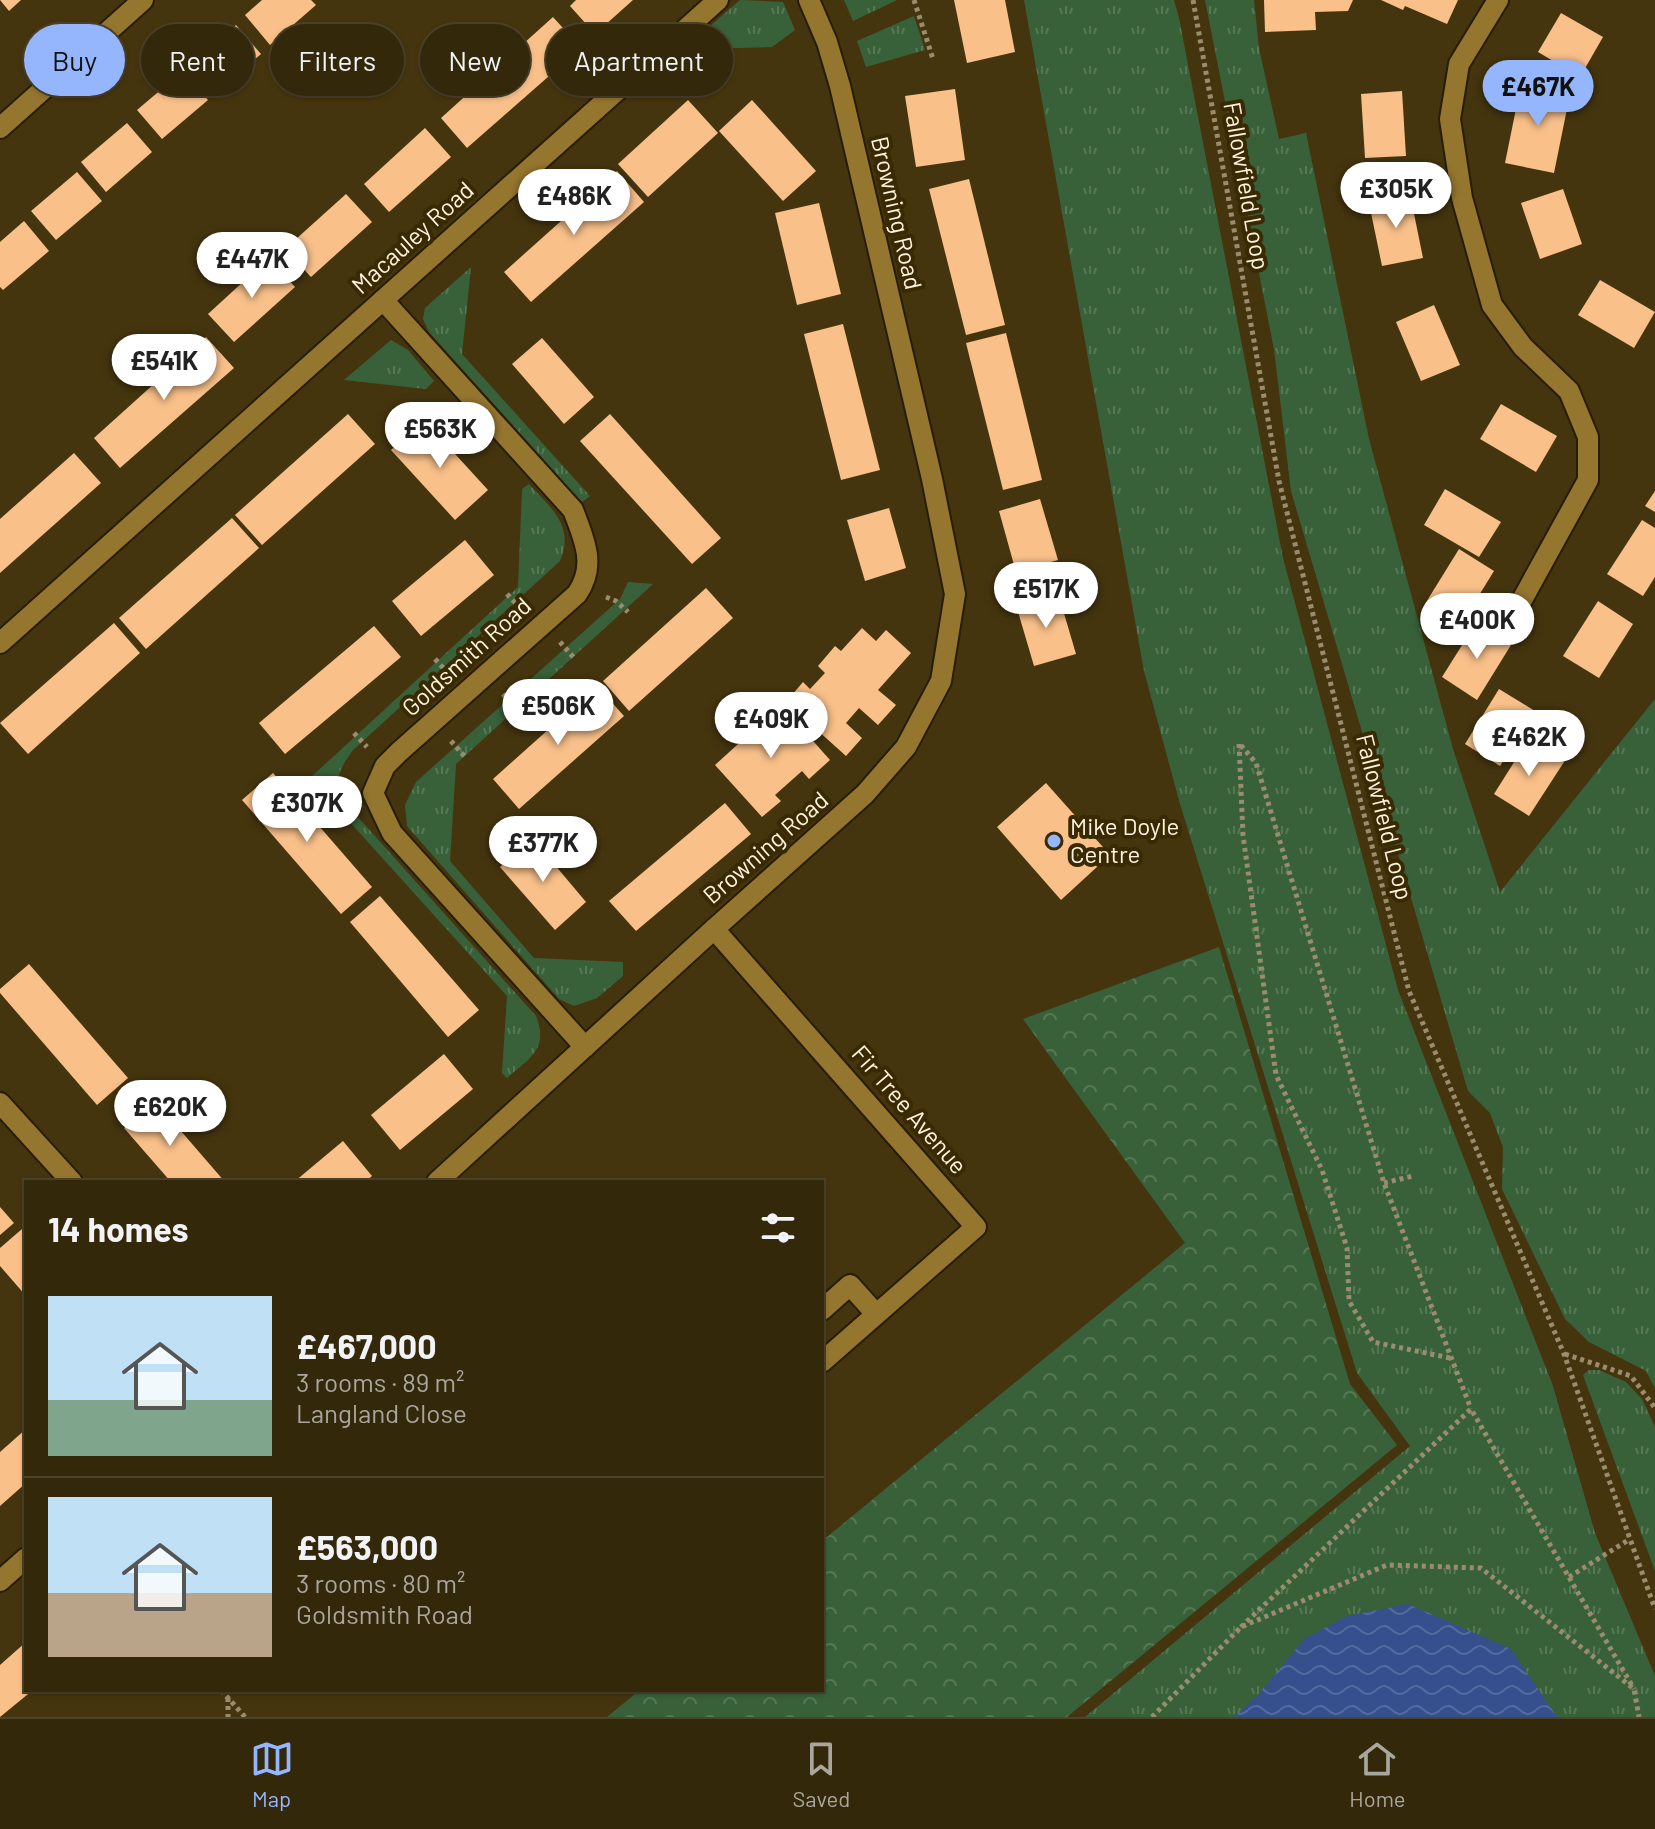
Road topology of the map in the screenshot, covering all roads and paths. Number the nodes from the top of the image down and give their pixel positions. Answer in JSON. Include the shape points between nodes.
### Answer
{"nodes":[{"id":1,"x":143,"y":0,"type":"edge"},
{"id":2,"x":718,"y":0,"type":"edge"},
{"id":3,"x":809,"y":0,"type":"edge"},
{"id":4,"x":914,"y":0,"type":"edge"},
{"id":5,"x":1193,"y":0,"type":"edge"},
{"id":6,"x":1498,"y":0,"type":"edge"},
{"id":7,"x":933,"y":59,"type":"dead end"},
{"id":8,"x":0,"y":128,"type":"edge"},
{"id":9,"x":383,"y":300,"type":"junction"},
{"id":10,"x":1522,"y":600,"type":"dead end"},
{"id":11,"x":0,"y":643,"type":"edge"},
{"id":12,"x":714,"y":929,"type":"junction"},
{"id":13,"x":585,"y":1047,"type":"junction"},
{"id":14,"x":0,"y":1103,"type":"edge"},
{"id":15,"x":1413,"y":1176,"type":"dead end"},
{"id":16,"x":70,"y":1180,"type":"edge"},
{"id":17,"x":439,"y":1180,"type":"edge"},
{"id":18,"x":1384,"y":1183,"type":"junction"},
{"id":19,"x":824,"y":1308,"type":"edge"},
{"id":20,"x":876,"y":1314,"type":"junction"},
{"id":21,"x":1564,"y":1354,"type":"junction"},
{"id":22,"x":1450,"y":1358,"type":"junction"},
{"id":23,"x":824,"y":1360,"type":"edge"},
{"id":24,"x":1655,"y":1407,"type":"edge"},
{"id":25,"x":1471,"y":1409,"type":"junction"},
{"id":26,"x":1630,"y":1539,"type":"dead end"},
{"id":27,"x":24,"y":1560,"type":"edge"},
{"id":28,"x":1569,"y":1577,"type":"junction"},
{"id":29,"x":0,"y":1581,"type":"edge"},
{"id":30,"x":1655,"y":1609,"type":"edge"},
{"id":31,"x":1241,"y":1627,"type":"junction"},
{"id":32,"x":1634,"y":1689,"type":"junction"},
{"id":33,"x":223,"y":1692,"type":"edge"},
{"id":34,"x":228,"y":1697,"type":"junction"},
{"id":35,"x":228,"y":1717,"type":"edge"},
{"id":36,"x":245,"y":1717,"type":"edge"},
{"id":37,"x":1152,"y":1717,"type":"edge"},
{"id":38,"x":1639,"y":1717,"type":"edge"}],
"edges":[{"from":1,"to":8,"type":"street"},
{"from":2,"to":9,"type":"street","name":"Macauley Road"},
{"from":3,"to":12,"type":"street","name":"Browning Road","via":[[840,86],[955,594],[941,681],[906,747],[865,794]]},
{"from":4,"to":7,"type":"path"},
{"from":5,"to":21,"type":"path","name":"Fallowfield Loop","via":[[1279,481],[1409,991]]},
{"from":6,"to":10,"type":"street","via":[[1459,64],[1450,119],[1462,198],[1492,305],[1523,347],[1569,391],[1588,437],[1588,480]]},
{"from":9,"to":11,"type":"street","name":"Macauley Road"},
{"from":9,"to":13,"type":"street","name":"Goldsmith Road","via":[[573,510],[589,552],[577,594],[399,752],[385,766],[373,793],[392,833]]},
{"from":12,"to":13,"type":"street","name":"Browning Road"},
{"from":12,"to":20,"type":"street","name":"Fir Tree Avenue","via":[[976,1227]]},
{"from":13,"to":17,"type":"street","name":"Browning Road"},
{"from":14,"to":16,"type":"street"},
{"from":15,"to":18,"type":"path"},
{"from":18,"to":22,"type":"path"},
{"from":18,"to":22,"type":"path","via":[[1256,763],[1239,743],[1243,835],[1276,1075],[1322,1170],[1347,1248],[1349,1301],[1373,1342]]},
{"from":19,"to":20,"type":"street","via":[[850,1285]]},
{"from":20,"to":23,"type":"street","name":"Fir Tree Avenue"},
{"from":21,"to":24,"type":"path","via":[[1631,1376]]},
{"from":21,"to":30,"type":"path","name":"Fallowfield Loop"},
{"from":22,"to":25,"type":"path"},
{"from":25,"to":28,"type":"path"},
{"from":25,"to":31,"type":"path"},
{"from":26,"to":28,"type":"path"},
{"from":27,"to":29,"type":"street"},
{"from":28,"to":32,"type":"path"},
{"from":31,"to":32,"type":"path","via":[[1387,1565],[1481,1568]]},
{"from":31,"to":37,"type":"path"},
{"from":32,"to":38,"type":"path"},
{"from":33,"to":34,"type":"path"},
{"from":34,"to":35,"type":"path"},
{"from":34,"to":36,"type":"path"}]}
